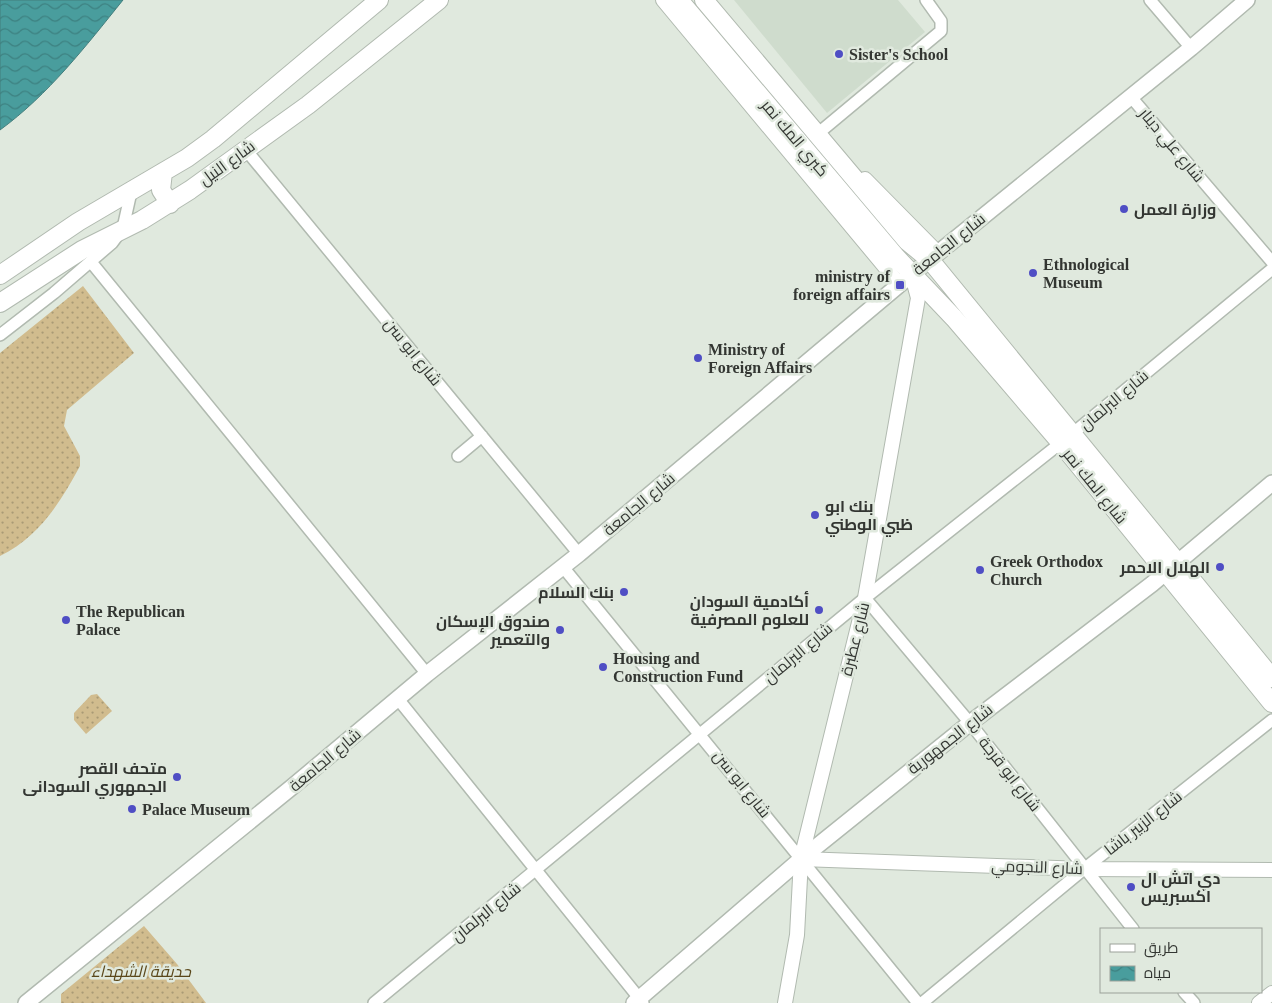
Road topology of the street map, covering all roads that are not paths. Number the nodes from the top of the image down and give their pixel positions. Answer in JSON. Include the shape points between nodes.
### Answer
{"nodes":[{"id":1,"x":378,"y":0,"type":"edge"},
{"id":2,"x":439,"y":0,"type":"edge"},
{"id":3,"x":664,"y":0,"type":"edge"},
{"id":4,"x":680,"y":0,"type":"edge"},
{"id":5,"x":704,"y":0,"type":"edge"},
{"id":6,"x":716,"y":0,"type":"edge"},
{"id":7,"x":926,"y":0,"type":"edge"},
{"id":8,"x":1150,"y":0,"type":"edge"},
{"id":9,"x":1247,"y":0,"type":"edge"},
{"id":10,"x":420,"y":7,"type":"edge"},
{"id":11,"x":1192,"y":48,"type":"junction"},
{"id":12,"x":1131,"y":97,"type":"junction"},
{"id":13,"x":821,"y":131,"type":"junction"},
{"id":14,"x":246,"y":150,"type":"junction"},
{"id":15,"x":163,"y":172,"type":"junction"},
{"id":16,"x":131,"y":192,"type":"junction"},
{"id":17,"x":170,"y":204,"type":"junction"},
{"id":18,"x":78,"y":222,"type":"junction"},
{"id":19,"x":123,"y":228,"type":"junction"},
{"id":20,"x":86,"y":256,"type":"junction"},
{"id":21,"x":934,"y":256,"type":"junction"},
{"id":22,"x":1272,"y":262,"type":"edge"},
{"id":23,"x":1272,"y":269,"type":"edge"},
{"id":24,"x":0,"y":274,"type":"edge"},
{"id":25,"x":906,"y":280,"type":"junction"},
{"id":26,"x":0,"y":303,"type":"edge"},
{"id":27,"x":0,"y":335,"type":"edge"},
{"id":28,"x":482,"y":436,"type":"junction"},
{"id":29,"x":1066,"y":438,"type":"junction"},
{"id":30,"x":458,"y":456,"type":"dead end"},
{"id":31,"x":1272,"y":483,"type":"edge"},
{"id":32,"x":579,"y":554,"type":"junction"},
{"id":33,"x":563,"y":567,"type":"junction"},
{"id":34,"x":1171,"y":567,"type":"junction"},
{"id":35,"x":865,"y":598,"type":"junction"},
{"id":36,"x":427,"y":674,"type":"junction"},
{"id":37,"x":1272,"y":678,"type":"edge"},
{"id":38,"x":398,"y":699,"type":"junction"},
{"id":39,"x":1272,"y":703,"type":"edge"},
{"id":40,"x":1272,"y":720,"type":"edge"},
{"id":41,"x":970,"y":723,"type":"junction"},
{"id":42,"x":701,"y":734,"type":"junction"},
{"id":43,"x":801,"y":859,"type":"junction"},
{"id":44,"x":1084,"y":869,"type":"junction"},
{"id":45,"x":1272,"y":870,"type":"edge"},
{"id":46,"x":536,"y":871,"type":"junction"},
{"id":47,"x":1132,"y":928,"type":"edge"},
{"id":48,"x":1272,"y":992,"type":"edge"},
{"id":49,"x":1185,"y":993,"type":"edge"},
{"id":50,"x":639,"y":1002,"type":"edge"},
{"id":51,"x":26,"y":1003,"type":"edge"},
{"id":52,"x":374,"y":1003,"type":"edge"},
{"id":53,"x":785,"y":1003,"type":"edge"},
{"id":54,"x":920,"y":1003,"type":"edge"},
{"id":55,"x":1194,"y":1003,"type":"edge"},
{"id":56,"x":1259,"y":1003,"type":"edge"}],
"edges":[{"from":1,"to":15,"type":"main road","name":"شارع النيل","via":[[214,139]]},
{"from":2,"to":10,"type":"main road","name":"شارع النيل"},
{"from":3,"to":25,"type":"street"},
{"from":4,"to":25,"type":"main road","name":"كبري المك نمر"},
{"from":5,"to":21,"type":"main road","name":"كبري المك نمر","via":[[907,240]]},
{"from":6,"to":13,"type":"street"},
{"from":7,"to":13,"type":"street","via":[[941,21],[941,32]]},
{"from":8,"to":11,"type":"street"},
{"from":9,"to":11,"type":"main road","name":"شارع الجامعة"},
{"from":10,"to":14,"type":"main road","name":"شارع النيل","via":[[308,105]]},
{"from":11,"to":12,"type":"main road","name":"شارع الجامعة"},
{"from":12,"to":21,"type":"main road","name":"شارع الجامعة"},
{"from":12,"to":22,"type":"street","name":"شارع علي دينار"},
{"from":13,"to":21,"type":"street"},
{"from":14,"to":17,"type":"main road","name":"شارع النيل"},
{"from":14,"to":28,"type":"street","name":"شارع ابو سن"},
{"from":15,"to":16,"type":"main road","name":"شارع النيل"},
{"from":15,"to":17,"type":"main road","via":[[161,190]]},
{"from":16,"to":18,"type":"main road","name":"شارع النيل"},
{"from":16,"to":19,"type":"street"},
{"from":17,"to":19,"type":"main road","name":"شارع النيل"},
{"from":18,"to":20,"type":"main road"},
{"from":18,"to":24,"type":"main road","name":"شارع النيل"},
{"from":19,"to":20,"type":"main road","name":"شارع النيل"},
{"from":20,"to":26,"type":"main road","name":"شارع النيل"},
{"from":20,"to":27,"type":"street"},
{"from":20,"to":36,"type":"street"},
{"from":21,"to":25,"type":"main road","name":"شارع الجامعة"},
{"from":21,"to":29,"type":"main road","name":"شارع المك نمر"},
{"from":23,"to":29,"type":"street","name":"شارع البرلمان"},
{"from":25,"to":29,"type":"main road","name":"شارع المك نمر","via":[[954,318]]},
{"from":25,"to":32,"type":"main road","name":"شارع الجامعة"},
{"from":25,"to":35,"type":"street","name":"شارع عطبرة","via":[[918,298]]},
{"from":28,"to":30,"type":"street"},
{"from":28,"to":32,"type":"street","name":"شارع ابو سن"},
{"from":29,"to":34,"type":"main road","name":"شارع المك نمر"},
{"from":29,"to":35,"type":"street","name":"شارع البرلمان"},
{"from":31,"to":34,"type":"main road","name":"شارع الجمهورية"},
{"from":32,"to":33,"type":"main road","name":"شارع الجامعة"},
{"from":33,"to":36,"type":"main road","name":"شارع الجامعة"},
{"from":33,"to":42,"type":"street","name":"شارع ابو سن"},
{"from":34,"to":37,"type":"main road","name":"شارع المك نمر"},
{"from":34,"to":39,"type":"main road","name":"شارع المك نمر"},
{"from":34,"to":41,"type":"main road","name":"شارع الجمهورية"},
{"from":35,"to":41,"type":"street","name":"شارع ابو قرجة"},
{"from":35,"to":42,"type":"street","name":"شارع البرلمان"},
{"from":35,"to":43,"type":"street","name":"شارع عطبرة"},
{"from":36,"to":38,"type":"main road","name":"شارع الجامعة"},
{"from":38,"to":46,"type":"street"},
{"from":38,"to":51,"type":"main road","name":"شارع الجامعة"},
{"from":40,"to":44,"type":"street","name":"شارع الزبير باشا"},
{"from":41,"to":43,"type":"main road","name":"شارع الجمهورية"},
{"from":41,"to":44,"type":"street","name":"شارع ابو قرجة"},
{"from":42,"to":43,"type":"street","name":"شارع ابو سن"},
{"from":42,"to":46,"type":"street","name":"شارع البرلمان"},
{"from":43,"to":44,"type":"street","name":"شارع النجومي"},
{"from":43,"to":50,"type":"main road","name":"شارع الجمهورية"},
{"from":43,"to":53,"type":"street","name":"شارع عطبرة","via":[[797,935]]},
{"from":43,"to":54,"type":"street","name":"شارع ابو سن"},
{"from":44,"to":45,"type":"street","name":"شارع النجومي"},
{"from":44,"to":47,"type":"street","name":"شارع ابو قرجة"},
{"from":44,"to":54,"type":"street","name":"شارع الزبير باشا"},
{"from":46,"to":50,"type":"street"},
{"from":46,"to":52,"type":"street","name":"شارع البرلمان"},
{"from":48,"to":56,"type":"street"},
{"from":49,"to":55,"type":"street"}]}
